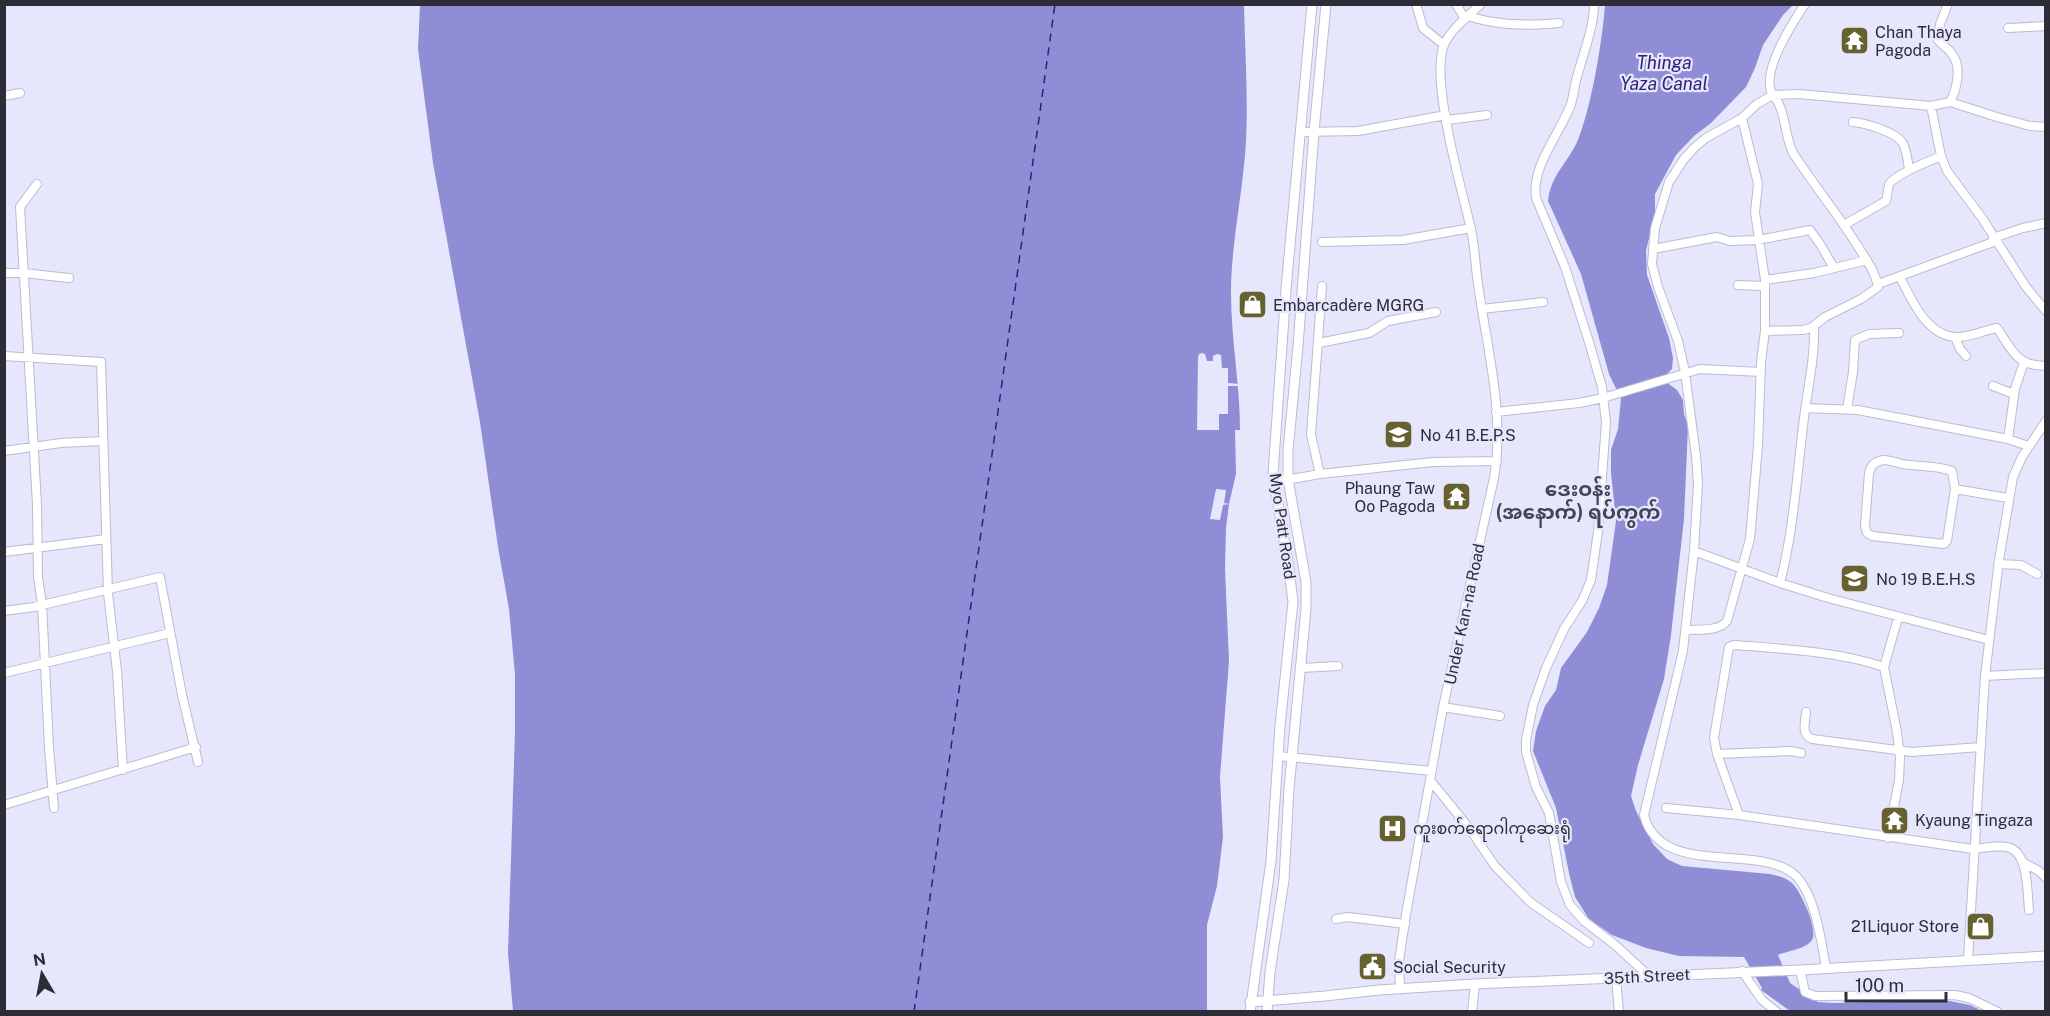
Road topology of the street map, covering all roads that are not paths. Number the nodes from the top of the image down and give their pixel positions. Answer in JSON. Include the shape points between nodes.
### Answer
{"nodes":[{"id":1,"x":1312,"y":4,"type":"edge"},
{"id":2,"x":1326,"y":4,"type":"edge"},
{"id":3,"x":1416,"y":4,"type":"edge"},
{"id":4,"x":1456,"y":4,"type":"edge"},
{"id":5,"x":1481,"y":4,"type":"edge"},
{"id":6,"x":1594,"y":4,"type":"edge"},
{"id":7,"x":1805,"y":4,"type":"edge"},
{"id":8,"x":1948,"y":4,"type":"edge"},
{"id":9,"x":1466,"y":18,"type":"junction"},
{"id":10,"x":1559,"y":23,"type":"dead end"},
{"id":11,"x":2046,"y":26,"type":"edge"},
{"id":12,"x":2008,"y":28,"type":"dead end"},
{"id":13,"x":1444,"y":45,"type":"junction"},
{"id":14,"x":20,"y":93,"type":"dead end"},
{"id":15,"x":1773,"y":95,"type":"junction"},
{"id":16,"x":4,"y":96,"type":"edge"},
{"id":17,"x":1950,"y":102,"type":"junction"},
{"id":18,"x":1930,"y":106,"type":"junction"},
{"id":19,"x":1487,"y":114,"type":"dead end"},
{"id":20,"x":1446,"y":118,"type":"junction"},
{"id":21,"x":1742,"y":118,"type":"junction"},
{"id":22,"x":1853,"y":122,"type":"dead end"},
{"id":23,"x":2046,"y":127,"type":"edge"},
{"id":24,"x":1301,"y":132,"type":"junction"},
{"id":25,"x":1314,"y":132,"type":"junction"},
{"id":26,"x":1941,"y":156,"type":"junction"},
{"id":27,"x":1909,"y":171,"type":"junction"},
{"id":28,"x":37,"y":184,"type":"dead end"},
{"id":29,"x":2046,"y":223,"type":"edge"},
{"id":30,"x":1844,"y":225,"type":"junction"},
{"id":31,"x":1471,"y":228,"type":"junction"},
{"id":32,"x":1758,"y":240,"type":"junction"},
{"id":33,"x":1995,"y":240,"type":"junction"},
{"id":34,"x":1322,"y":242,"type":"dead end"},
{"id":35,"x":1653,"y":249,"type":"junction"},
{"id":36,"x":1866,"y":260,"type":"junction"},
{"id":37,"x":1834,"y":268,"type":"junction"},
{"id":38,"x":4,"y":273,"type":"edge"},
{"id":39,"x":23,"y":273,"type":"junction"},
{"id":40,"x":69,"y":278,"type":"dead end"},
{"id":41,"x":1899,"y":278,"type":"junction"},
{"id":42,"x":1765,"y":283,"type":"junction"},
{"id":43,"x":1738,"y":285,"type":"dead end"},
{"id":44,"x":1878,"y":285,"type":"junction"},
{"id":45,"x":1322,"y":286,"type":"dead end"},
{"id":46,"x":1286,"y":289,"type":"junction"},
{"id":47,"x":1302,"y":289,"type":"junction"},
{"id":48,"x":1543,"y":302,"type":"dead end"},
{"id":49,"x":1482,"y":309,"type":"junction"},
{"id":50,"x":2046,"y":311,"type":"edge"},
{"id":51,"x":1436,"y":312,"type":"dead end"},
{"id":52,"x":1814,"y":326,"type":"junction"},
{"id":53,"x":1765,"y":331,"type":"junction"},
{"id":54,"x":1899,"y":333,"type":"dead end"},
{"id":55,"x":1955,"y":337,"type":"junction"},
{"id":56,"x":1318,"y":343,"type":"junction"},
{"id":57,"x":4,"y":356,"type":"edge"},
{"id":58,"x":1966,"y":356,"type":"dead end"},
{"id":59,"x":28,"y":358,"type":"junction"},
{"id":60,"x":2024,"y":362,"type":"junction"},
{"id":61,"x":2046,"y":366,"type":"edge"},
{"id":62,"x":1761,"y":372,"type":"junction"},
{"id":63,"x":1681,"y":374,"type":"junction"},
{"id":64,"x":1993,"y":386,"type":"dead end"},
{"id":65,"x":2014,"y":394,"type":"junction"},
{"id":66,"x":1606,"y":397,"type":"junction"},
{"id":67,"x":1805,"y":408,"type":"junction"},
{"id":68,"x":1847,"y":409,"type":"junction"},
{"id":69,"x":1496,"y":412,"type":"junction"},
{"id":70,"x":2046,"y":421,"type":"edge"},
{"id":71,"x":2008,"y":439,"type":"junction"},
{"id":72,"x":103,"y":441,"type":"junction"},
{"id":73,"x":2028,"y":446,"type":"junction"},
{"id":74,"x":32,"y":448,"type":"junction"},
{"id":75,"x":4,"y":451,"type":"edge"},
{"id":76,"x":1497,"y":461,"type":"junction"},
{"id":77,"x":1320,"y":474,"type":"junction"},
{"id":78,"x":1288,"y":479,"type":"junction"},
{"id":79,"x":1275,"y":482,"type":"junction"},
{"id":80,"x":1955,"y":489,"type":"junction"},
{"id":81,"x":2008,"y":498,"type":"junction"},
{"id":82,"x":106,"y":539,"type":"junction"},
{"id":83,"x":38,"y":548,"type":"junction"},
{"id":84,"x":1694,"y":551,"type":"junction"},
{"id":85,"x":4,"y":552,"type":"edge"},
{"id":86,"x":1998,"y":564,"type":"junction"},
{"id":87,"x":1741,"y":568,"type":"junction"},
{"id":88,"x":2037,"y":574,"type":"dead end"},
{"id":89,"x":1780,"y":583,"type":"junction"},
{"id":90,"x":108,"y":588,"type":"junction"},
{"id":91,"x":1293,"y":592,"type":"junction"},
{"id":92,"x":1306,"y":592,"type":"junction"},
{"id":93,"x":42,"y":604,"type":"junction"},
{"id":94,"x":4,"y":611,"type":"edge"},
{"id":95,"x":1898,"y":618,"type":"junction"},
{"id":96,"x":1686,"y":630,"type":"junction"},
{"id":97,"x":171,"y":633,"type":"junction"},
{"id":98,"x":1989,"y":640,"type":"junction"},
{"id":99,"x":114,"y":647,"type":"junction"},
{"id":100,"x":44,"y":663,"type":"junction"},
{"id":101,"x":1338,"y":666,"type":"dead end"},
{"id":102,"x":1884,"y":667,"type":"junction"},
{"id":103,"x":1301,"y":668,"type":"junction"},
{"id":104,"x":4,"y":673,"type":"edge"},
{"id":105,"x":2046,"y":673,"type":"edge"},
{"id":106,"x":1985,"y":676,"type":"junction"},
{"id":107,"x":1443,"y":707,"type":"junction"},
{"id":108,"x":1806,"y":712,"type":"dead end"},
{"id":109,"x":1500,"y":716,"type":"dead end"},
{"id":110,"x":195,"y":747,"type":"junction"},
{"id":111,"x":1981,"y":747,"type":"junction"},
{"id":112,"x":1899,"y":750,"type":"junction"},
{"id":113,"x":1801,"y":753,"type":"dead end"},
{"id":114,"x":1717,"y":754,"type":"junction"},
{"id":115,"x":1278,"y":756,"type":"junction"},
{"id":116,"x":1292,"y":757,"type":"junction"},
{"id":117,"x":198,"y":762,"type":"dead end"},
{"id":118,"x":123,"y":770,"type":"junction"},
{"id":119,"x":1432,"y":771,"type":"junction"},
{"id":120,"x":1430,"y":780,"type":"junction"},
{"id":121,"x":52,"y":791,"type":"junction"},
{"id":122,"x":4,"y":805,"type":"edge"},
{"id":123,"x":54,"y":808,"type":"dead end"},
{"id":124,"x":1666,"y":808,"type":"dead end"},
{"id":125,"x":1739,"y":814,"type":"junction"},
{"id":126,"x":1888,"y":838,"type":"junction"},
{"id":127,"x":1973,"y":849,"type":"junction"},
{"id":128,"x":2024,"y":863,"type":"junction"},
{"id":129,"x":2046,"y":878,"type":"edge"},
{"id":130,"x":2029,"y":910,"type":"dead end"},
{"id":131,"x":1336,"y":919,"type":"dead end"},
{"id":132,"x":1405,"y":924,"type":"junction"},
{"id":133,"x":1589,"y":943,"type":"dead end"},
{"id":134,"x":2046,"y":956,"type":"edge"},
{"id":135,"x":1968,"y":960,"type":"junction"},
{"id":136,"x":1826,"y":968,"type":"junction"},
{"id":137,"x":1800,"y":970,"type":"junction"},
{"id":138,"x":1745,"y":971,"type":"junction"},
{"id":139,"x":1649,"y":976,"type":"junction"},
{"id":140,"x":1616,"y":978,"type":"junction"},
{"id":141,"x":1475,"y":984,"type":"junction"},
{"id":142,"x":1400,"y":989,"type":"junction"},
{"id":143,"x":1267,"y":1006,"type":"edge"},
{"id":144,"x":1250,"y":1007,"type":"edge"},
{"id":145,"x":1473,"y":1011,"type":"edge"},
{"id":146,"x":1619,"y":1011,"type":"edge"},
{"id":147,"x":1777,"y":1011,"type":"edge"},
{"id":148,"x":1998,"y":1011,"type":"edge"}],
"edges":[{"from":1,"to":24,"type":"main road","name":"Myo Patt Road"},
{"from":2,"to":25,"type":"main road","name":"Myo Patt Road"},
{"from":3,"to":13,"type":"street","via":[[1423,28]]},
{"from":4,"to":9,"type":"street"},
{"from":5,"to":9,"type":"street"},
{"from":6,"to":66,"type":"street","via":[[1571,103],[1539,169],[1534,190],[1565,267]]},
{"from":7,"to":15,"type":"street","via":[[1782,40],[1769,84]]},
{"from":8,"to":17,"type":"street","via":[[1938,39],[1956,61],[1957,83]]},
{"from":9,"to":10,"type":"street","via":[[1506,24]]},
{"from":9,"to":13,"type":"street"},
{"from":11,"to":12,"type":"street"},
{"from":13,"to":20,"type":"street","name":"Under Kan-na Road","via":[[1441,69]]},
{"from":14,"to":16,"type":"street"},
{"from":15,"to":18,"type":"street"},
{"from":15,"to":21,"type":"street"},
{"from":15,"to":30,"type":"street","via":[[1779,103],[1793,153]]},
{"from":17,"to":18,"type":"street"},
{"from":17,"to":23,"type":"street","via":[[2030,126]]},
{"from":18,"to":26,"type":"street"},
{"from":19,"to":20,"type":"street"},
{"from":20,"to":25,"type":"street","via":[[1358,131]]},
{"from":20,"to":31,"type":"street","name":"Under Kan-na Road"},
{"from":21,"to":32,"type":"street","via":[[1758,184]]},
{"from":21,"to":35,"type":"street","via":[[1695,147],[1676,170],[1664,195]]},
{"from":22,"to":27,"type":"street","via":[[1866,123],[1898,138],[1903,143]]},
{"from":24,"to":25,"type":"street"},
{"from":24,"to":46,"type":"main road","name":"Myo Patt Road"},
{"from":25,"to":47,"type":"main road","name":"Myo Patt Road"},
{"from":26,"to":27,"type":"street"},
{"from":26,"to":33,"type":"street","via":[[1951,178]]},
{"from":27,"to":30,"type":"street","via":[[1889,184],[1886,201]]},
{"from":28,"to":39,"type":"street","via":[[20,207]]},
{"from":29,"to":33,"type":"street"},
{"from":30,"to":36,"type":"street"},
{"from":31,"to":34,"type":"street","via":[[1403,240]]},
{"from":31,"to":49,"type":"street","name":"Under Kan-na Road"},
{"from":32,"to":35,"type":"street","via":[[1730,241],[1717,237]]},
{"from":32,"to":37,"type":"street","via":[[1810,230]]},
{"from":32,"to":42,"type":"street"},
{"from":33,"to":41,"type":"street"},
{"from":33,"to":50,"type":"street"},
{"from":35,"to":63,"type":"street","via":[[1654,274],[1678,340]]},
{"from":36,"to":37,"type":"street"},
{"from":36,"to":44,"type":"street"},
{"from":37,"to":42,"type":"street"},
{"from":38,"to":39,"type":"street"},
{"from":39,"to":40,"type":"street"},
{"from":39,"to":59,"type":"street"},
{"from":41,"to":44,"type":"street"},
{"from":41,"to":55,"type":"street","via":[[1927,322],[1941,333]]},
{"from":42,"to":43,"type":"street"},
{"from":42,"to":53,"type":"street"},
{"from":44,"to":52,"type":"street"},
{"from":45,"to":56,"type":"street"},
{"from":46,"to":47,"type":"main road"},
{"from":46,"to":79,"type":"main road","name":"Myo Patt Road"},
{"from":47,"to":78,"type":"main road","name":"Myo Patt Road"},
{"from":48,"to":49,"type":"street"},
{"from":49,"to":69,"type":"street","name":"Under Kan-na Road","via":[[1496,388]]},
{"from":51,"to":56,"type":"street","via":[[1388,321],[1369,333]]},
{"from":52,"to":53,"type":"street"},
{"from":52,"to":67,"type":"street","via":[[1815,354]]},
{"from":53,"to":62,"type":"street"},
{"from":54,"to":68,"type":"street","via":[[1869,334],[1855,340]]},
{"from":55,"to":58,"type":"street"},
{"from":55,"to":60,"type":"street","via":[[1997,328]]},
{"from":56,"to":77,"type":"street","via":[[1311,435]]},
{"from":57,"to":59,"type":"street"},
{"from":59,"to":72,"type":"street","via":[[101,363]]},
{"from":59,"to":74,"type":"street"},
{"from":60,"to":61,"type":"street"},
{"from":60,"to":65,"type":"street"},
{"from":62,"to":63,"type":"street","via":[[1700,369]]},
{"from":62,"to":87,"type":"street","via":[[1751,529]]},
{"from":63,"to":66,"type":"street"},
{"from":63,"to":84,"type":"street","via":[[1696,456]]},
{"from":64,"to":65,"type":"street"},
{"from":65,"to":71,"type":"street"},
{"from":66,"to":69,"type":"street"},
{"from":66,"to":139,"type":"street","via":[[1594,567],[1587,591],[1546,668],[1533,705],[1526,752],[1549,813],[1561,882],[1570,905]]},
{"from":67,"to":68,"type":"street"},
{"from":67,"to":89,"type":"street"},
{"from":68,"to":71,"type":"street"},
{"from":69,"to":76,"type":"street","name":"Under Kan-na Road"},
{"from":70,"to":73,"type":"street"},
{"from":71,"to":73,"type":"street"},
{"from":72,"to":74,"type":"street"},
{"from":72,"to":82,"type":"street"},
{"from":73,"to":81,"type":"street"},
{"from":74,"to":75,"type":"street"},
{"from":74,"to":83,"type":"street"},
{"from":76,"to":77,"type":"street","via":[[1433,462]]},
{"from":76,"to":107,"type":"street","name":"Under Kan-na Road"},
{"from":77,"to":78,"type":"street"},
{"from":78,"to":79,"type":"street"},
{"from":78,"to":92,"type":"main road","name":"Myo Patt Road"},
{"from":79,"to":91,"type":"main road","name":"Myo Patt Road"},
{"from":80,"to":80,"type":"street","via":[[1944,543],[1867,533],[1869,473],[1875,462],[1892,460],[1941,467],[1952,471]]},
{"from":80,"to":81,"type":"street"},
{"from":81,"to":86,"type":"street"},
{"from":82,"to":83,"type":"street"},
{"from":82,"to":90,"type":"street"},
{"from":83,"to":85,"type":"street"},
{"from":83,"to":93,"type":"street"},
{"from":84,"to":87,"type":"street"},
{"from":84,"to":96,"type":"street"},
{"from":86,"to":88,"type":"street","via":[[2021,565]]},
{"from":86,"to":98,"type":"street"},
{"from":87,"to":89,"type":"street"},
{"from":87,"to":96,"type":"street","via":[[1723,627]]},
{"from":89,"to":95,"type":"street"},
{"from":90,"to":93,"type":"street"},
{"from":90,"to":97,"type":"street","via":[[160,577]]},
{"from":90,"to":99,"type":"street"},
{"from":91,"to":92,"type":"main road"},
{"from":91,"to":115,"type":"main road","name":"Myo Patt Road"},
{"from":92,"to":103,"type":"main road","name":"Myo Patt Road"},
{"from":93,"to":94,"type":"street"},
{"from":93,"to":100,"type":"street"},
{"from":95,"to":98,"type":"street"},
{"from":95,"to":102,"type":"street"},
{"from":96,"to":136,"type":"street","via":[[1645,807],[1647,825],[1658,840],[1671,848],[1772,864],[1796,876],[1815,915]]},
{"from":97,"to":99,"type":"street"},
{"from":97,"to":110,"type":"street"},
{"from":98,"to":106,"type":"street"},
{"from":99,"to":100,"type":"street"},
{"from":99,"to":118,"type":"street"},
{"from":100,"to":104,"type":"street"},
{"from":100,"to":121,"type":"street"},
{"from":101,"to":103,"type":"street"},
{"from":102,"to":112,"type":"street"},
{"from":102,"to":114,"type":"street","via":[[1798,650],[1731,645],[1714,738]]},
{"from":103,"to":116,"type":"main road","name":"Myo Patt Road"},
{"from":105,"to":106,"type":"street"},
{"from":106,"to":111,"type":"street"},
{"from":107,"to":109,"type":"street"},
{"from":107,"to":119,"type":"street","name":"Under Kan-na Road"},
{"from":108,"to":112,"type":"street","via":[[1806,737]]},
{"from":110,"to":117,"type":"street"},
{"from":110,"to":118,"type":"street"},
{"from":111,"to":112,"type":"street","via":[[1934,752]]},
{"from":111,"to":127,"type":"street"},
{"from":112,"to":126,"type":"street","via":[[1899,780]]},
{"from":113,"to":114,"type":"street"},
{"from":114,"to":125,"type":"street"},
{"from":115,"to":116,"type":"street"},
{"from":115,"to":144,"type":"main road","name":"Myo Patt Road","via":[[1271,861]]},
{"from":116,"to":119,"type":"street"},
{"from":116,"to":143,"type":"main road","name":"Myo Patt Road","via":[[1284,880]]},
{"from":118,"to":121,"type":"street"},
{"from":119,"to":120,"type":"street","name":"Under Kan-na Road"},
{"from":120,"to":132,"type":"street","name":"Under Kan-na Road"},
{"from":120,"to":133,"type":"street","via":[[1495,866],[1530,902]]},
{"from":121,"to":122,"type":"street"},
{"from":121,"to":123,"type":"street"},
{"from":124,"to":125,"type":"street"},
{"from":125,"to":126,"type":"street"},
{"from":126,"to":127,"type":"street"},
{"from":127,"to":128,"type":"street","via":[[2007,847],[2020,855]]},
{"from":127,"to":135,"type":"street"},
{"from":128,"to":129,"type":"street"},
{"from":128,"to":130,"type":"street"},
{"from":131,"to":132,"type":"street"},
{"from":132,"to":142,"type":"street","name":"Under Kan-na Road"},
{"from":134,"to":135,"type":"main road","name":"35th Street"},
{"from":135,"to":136,"type":"main road","name":"35th Street"},
{"from":136,"to":137,"type":"main road","name":"35th Street"},
{"from":137,"to":138,"type":"main road","name":"35th Street"},
{"from":137,"to":148,"type":"street","via":[[1805,992],[1815,996],[1955,995]]},
{"from":138,"to":139,"type":"main road","name":"35th Street"},
{"from":138,"to":147,"type":"street","via":[[1762,1000]]},
{"from":139,"to":140,"type":"main road","name":"35th Street"},
{"from":140,"to":141,"type":"main road","name":"35th Street"},
{"from":140,"to":146,"type":"street"},
{"from":141,"to":142,"type":"main road","name":"35th Street"},
{"from":141,"to":145,"type":"street"},
{"from":142,"to":143,"type":"main road","name":"35th Street"},
{"from":143,"to":144,"type":"main road","name":"35th Street"}]}
